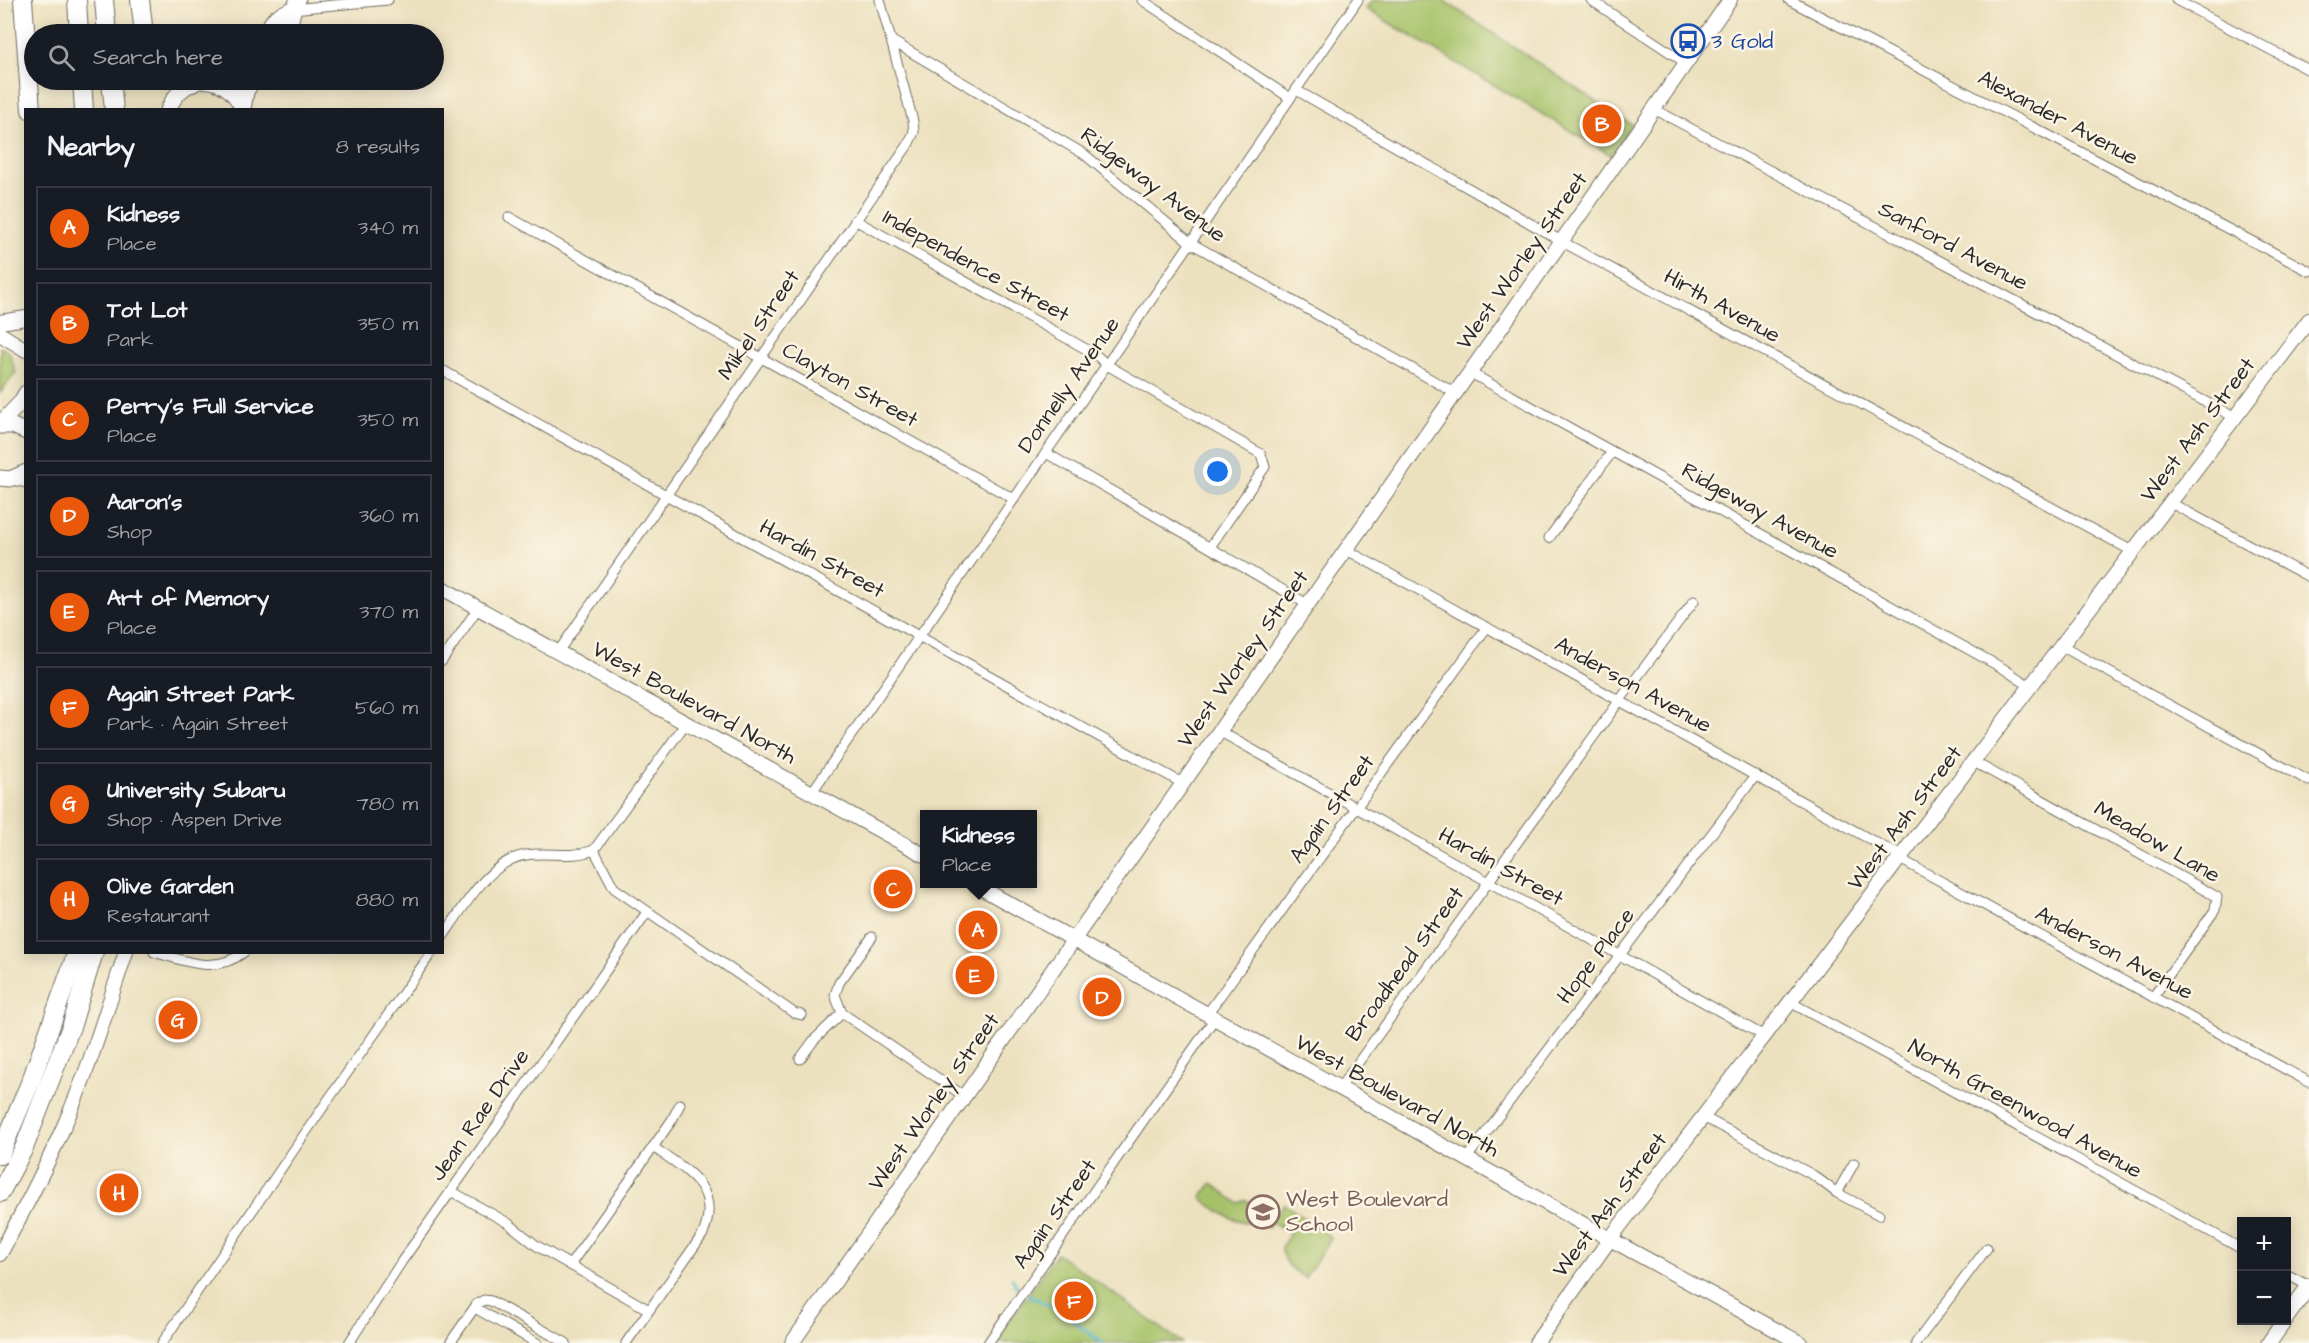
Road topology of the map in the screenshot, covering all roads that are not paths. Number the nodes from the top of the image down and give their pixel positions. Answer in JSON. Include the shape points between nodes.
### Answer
{"nodes":[{"id":1,"x":23,"y":0,"type":"edge"},
{"id":2,"x":77,"y":0,"type":"edge"},
{"id":3,"x":105,"y":0,"type":"edge"},
{"id":4,"x":140,"y":0,"type":"edge"},
{"id":5,"x":388,"y":0,"type":"edge"},
{"id":6,"x":880,"y":0,"type":"edge"},
{"id":7,"x":1142,"y":0,"type":"edge"},
{"id":8,"x":1358,"y":0,"type":"edge"},
{"id":9,"x":1591,"y":0,"type":"edge"},
{"id":10,"x":1730,"y":0,"type":"edge"},
{"id":11,"x":1789,"y":0,"type":"edge"},
{"id":12,"x":2176,"y":0,"type":"edge"},
{"id":13,"x":295,"y":5,"type":"edge"},
{"id":14,"x":25,"y":24,"type":"edge"},
{"id":15,"x":78,"y":24,"type":"edge"},
{"id":16,"x":106,"y":24,"type":"edge"},
{"id":17,"x":143,"y":24,"type":"edge"},
{"id":18,"x":271,"y":24,"type":"edge"},
{"id":19,"x":290,"y":24,"type":"edge"},
{"id":20,"x":892,"y":41,"type":"junction"},
{"id":21,"x":1686,"y":63,"type":"junction"},
{"id":22,"x":2309,"y":70,"type":"edge"},
{"id":23,"x":30,"y":90,"type":"edge"},
{"id":24,"x":83,"y":90,"type":"edge"},
{"id":25,"x":112,"y":90,"type":"edge"},
{"id":26,"x":181,"y":90,"type":"edge"},
{"id":27,"x":231,"y":90,"type":"edge"},
{"id":28,"x":247,"y":90,"type":"edge"},
{"id":29,"x":1293,"y":94,"type":"junction"},
{"id":30,"x":31,"y":108,"type":"edge"},
{"id":31,"x":84,"y":108,"type":"edge"},
{"id":32,"x":114,"y":108,"type":"edge"},
{"id":33,"x":169,"y":108,"type":"edge"},
{"id":34,"x":243,"y":108,"type":"edge"},
{"id":35,"x":243,"y":108,"type":"edge"},
{"id":36,"x":1654,"y":109,"type":"junction"},
{"id":37,"x":509,"y":217,"type":"dead end"},
{"id":38,"x":855,"y":220,"type":"junction"},
{"id":39,"x":1561,"y":240,"type":"junction"},
{"id":40,"x":1191,"y":243,"type":"junction"},
{"id":41,"x":2309,"y":271,"type":"edge"},
{"id":42,"x":24,"y":318,"type":"edge"},
{"id":43,"x":2309,"y":320,"type":"edge"},
{"id":44,"x":0,"y":322,"type":"edge"},
{"id":45,"x":0,"y":334,"type":"edge"},
{"id":46,"x":24,"y":349,"type":"edge"},
{"id":47,"x":761,"y":357,"type":"junction"},
{"id":48,"x":1107,"y":365,"type":"junction"},
{"id":49,"x":444,"y":371,"type":"edge"},
{"id":50,"x":1469,"y":372,"type":"junction"},
{"id":51,"x":1455,"y":393,"type":"junction"},
{"id":52,"x":24,"y":397,"type":"edge"},
{"id":53,"x":2234,"y":417,"type":"junction"},
{"id":54,"x":0,"y":425,"type":"edge"},
{"id":55,"x":24,"y":431,"type":"edge"},
{"id":56,"x":1611,"y":452,"type":"junction"},
{"id":57,"x":1046,"y":453,"type":"junction"},
{"id":58,"x":23,"y":476,"type":"edge"},
{"id":59,"x":0,"y":478,"type":"edge"},
{"id":60,"x":667,"y":494,"type":"junction"},
{"id":61,"x":1014,"y":499,"type":"junction"},
{"id":62,"x":2169,"y":502,"type":"junction"},
{"id":63,"x":1549,"y":538,"type":"dead end"},
{"id":64,"x":1210,"y":548,"type":"junction"},
{"id":65,"x":1345,"y":549,"type":"junction"},
{"id":66,"x":2132,"y":551,"type":"junction"},
{"id":67,"x":2309,"y":577,"type":"edge"},
{"id":68,"x":444,"y":589,"type":"edge"},
{"id":69,"x":1694,"y":601,"type":"dead end"},
{"id":70,"x":1307,"y":604,"type":"junction"},
{"id":71,"x":478,"y":608,"type":"junction"},
{"id":72,"x":1487,"y":627,"type":"junction"},
{"id":73,"x":919,"y":635,"type":"junction"},
{"id":74,"x":2061,"y":646,"type":"junction"},
{"id":75,"x":558,"y":652,"type":"junction"},
{"id":76,"x":444,"y":658,"type":"edge"},
{"id":77,"x":2031,"y":687,"type":"junction"},
{"id":78,"x":1620,"y":700,"type":"junction"},
{"id":79,"x":686,"y":723,"type":"junction"},
{"id":80,"x":1219,"y":731,"type":"junction"},
{"id":81,"x":1974,"y":762,"type":"junction"},
{"id":82,"x":1756,"y":775,"type":"junction"},
{"id":83,"x":2309,"y":781,"type":"edge"},
{"id":84,"x":1182,"y":783,"type":"junction"},
{"id":85,"x":812,"y":792,"type":"junction"},
{"id":86,"x":1356,"y":809,"type":"junction"},
{"id":87,"x":594,"y":850,"type":"junction"},
{"id":88,"x":920,"y":853,"type":"edge"},
{"id":89,"x":1901,"y":858,"type":"junction"},
{"id":90,"x":1489,"y":882,"type":"junction"},
{"id":91,"x":981,"y":888,"type":"edge"},
{"id":92,"x":647,"y":912,"type":"junction"},
{"id":93,"x":444,"y":935,"type":"edge"},
{"id":94,"x":872,"y":937,"type":"dead end"},
{"id":95,"x":1074,"y":940,"type":"junction"},
{"id":96,"x":76,"y":954,"type":"edge"},
{"id":97,"x":93,"y":954,"type":"edge"},
{"id":98,"x":125,"y":954,"type":"edge"},
{"id":99,"x":161,"y":954,"type":"edge"},
{"id":100,"x":241,"y":954,"type":"edge"},
{"id":101,"x":431,"y":954,"type":"edge"},
{"id":102,"x":1620,"y":956,"type":"junction"},
{"id":103,"x":2153,"y":996,"type":"junction"},
{"id":104,"x":1790,"y":1002,"type":"junction"},
{"id":105,"x":842,"y":1013,"type":"junction"},
{"id":106,"x":802,"y":1015,"type":"dead end"},
{"id":107,"x":1211,"y":1016,"type":"junction"},
{"id":108,"x":1764,"y":1036,"type":"junction"},
{"id":109,"x":800,"y":1059,"type":"dead end"},
{"id":110,"x":2309,"y":1082,"type":"edge"},
{"id":111,"x":1339,"y":1089,"type":"junction"},
{"id":112,"x":964,"y":1096,"type":"junction"},
{"id":113,"x":680,"y":1104,"type":"dead end"},
{"id":114,"x":1703,"y":1117,"type":"junction"},
{"id":115,"x":654,"y":1147,"type":"junction"},
{"id":116,"x":0,"y":1155,"type":"edge"},
{"id":117,"x":1466,"y":1159,"type":"junction"},
{"id":118,"x":1854,"y":1163,"type":"dead end"},
{"id":119,"x":451,"y":1191,"type":"junction"},
{"id":120,"x":0,"y":1193,"type":"edge"},
{"id":121,"x":1837,"y":1193,"type":"junction"},
{"id":122,"x":1879,"y":1215,"type":"dead end"},
{"id":123,"x":1610,"y":1239,"type":"junction"},
{"id":124,"x":2237,"y":1247,"type":"edge"},
{"id":125,"x":1987,"y":1248,"type":"dead end"},
{"id":126,"x":0,"y":1254,"type":"edge"},
{"id":127,"x":570,"y":1265,"type":"junction"},
{"id":128,"x":2291,"y":1277,"type":"edge"},
{"id":129,"x":2309,"y":1286,"type":"edge"},
{"id":130,"x":475,"y":1308,"type":"junction"},
{"id":131,"x":649,"y":1310,"type":"junction"},
{"id":132,"x":2291,"y":1312,"type":"edge"},
{"id":133,"x":2282,"y":1325,"type":"edge"},
{"id":134,"x":162,"y":1343,"type":"edge"},
{"id":135,"x":349,"y":1343,"type":"edge"},
{"id":136,"x":450,"y":1343,"type":"edge"},
{"id":137,"x":537,"y":1343,"type":"edge"},
{"id":138,"x":566,"y":1343,"type":"edge"},
{"id":139,"x":626,"y":1343,"type":"edge"},
{"id":140,"x":792,"y":1343,"type":"edge"},
{"id":141,"x":988,"y":1343,"type":"edge"},
{"id":142,"x":1536,"y":1343,"type":"edge"},
{"id":143,"x":1800,"y":1343,"type":"edge"},
{"id":144,"x":1916,"y":1343,"type":"edge"},
{"id":145,"x":2269,"y":1343,"type":"edge"}],
"edges":[{"from":1,"to":14,"type":"highway"},
{"from":2,"to":15,"type":"highway"},
{"from":3,"to":16,"type":"highway"},
{"from":4,"to":17,"type":"highway"},
{"from":5,"to":13,"type":"street"},
{"from":6,"to":20,"type":"street","name":"Mikel Street"},
{"from":7,"to":29,"type":"street","name":"Hirth Avenue"},
{"from":8,"to":29,"type":"street","name":"Donnelly Avenue"},
{"from":9,"to":21,"type":"street"},
{"from":10,"to":21,"type":"street","name":"West Worley Street"},
{"from":11,"to":41,"type":"street","name":"Alexander Avenue"},
{"from":12,"to":22,"type":"street"},
{"from":13,"to":18,"type":"main road"},
{"from":13,"to":19,"type":"main road"},
{"from":20,"to":38,"type":"street","name":"Mikel Street","via":[[914,132]]},
{"from":20,"to":40,"type":"street","name":"Ridgeway Avenue","via":[[1084,154]]},
{"from":21,"to":36,"type":"street","name":"West Worley Street"},
{"from":23,"to":30,"type":"highway"},
{"from":24,"to":31,"type":"highway"},
{"from":25,"to":32,"type":"highway"},
{"from":26,"to":33,"type":"main road"},
{"from":27,"to":35,"type":"main road"},
{"from":28,"to":34,"type":"main road"},
{"from":29,"to":39,"type":"street","name":"Hirth Avenue"},
{"from":29,"to":40,"type":"street","name":"Donnelly Avenue"},
{"from":36,"to":39,"type":"street","name":"West Worley Street"},
{"from":36,"to":53,"type":"street","name":"Sanford Avenue"},
{"from":37,"to":47,"type":"street","name":"Clayton Street"},
{"from":38,"to":47,"type":"street","name":"Mikel Street"},
{"from":38,"to":48,"type":"street","name":"Independence Street","via":[[1095,354]]},
{"from":39,"to":50,"type":"street","name":"West Worley Street"},
{"from":39,"to":66,"type":"street","name":"Hirth Avenue"},
{"from":40,"to":48,"type":"street","name":"Donnelly Avenue"},
{"from":40,"to":51,"type":"street","name":"Ridgeway Avenue"},
{"from":42,"to":44,"type":"street"},
{"from":43,"to":53,"type":"street","name":"West Ash Street"},
{"from":45,"to":46,"type":"street"},
{"from":47,"to":60,"type":"street","name":"Mikel Street"},
{"from":47,"to":61,"type":"street","name":"Clayton Street"},
{"from":48,"to":57,"type":"street","name":"Donnelly Avenue"},
{"from":48,"to":64,"type":"street","name":"Independence Street","via":[[1261,454],[1265,467]]},
{"from":49,"to":60,"type":"street","name":"Hardin Street"},
{"from":50,"to":51,"type":"street","name":"West Worley Street"},
{"from":50,"to":56,"type":"street","name":"Ridgeway Avenue"},
{"from":51,"to":65,"type":"street","name":"West Worley Street"},
{"from":52,"to":54,"type":"main road"},
{"from":53,"to":62,"type":"street","name":"West Ash Street"},
{"from":54,"to":55,"type":"main road"},
{"from":56,"to":63,"type":"street"},
{"from":56,"to":77,"type":"street","name":"Ridgeway Avenue"},
{"from":57,"to":61,"type":"street","name":"Donnelly Avenue"},
{"from":57,"to":64,"type":"street"},
{"from":58,"to":59,"type":"main road"},
{"from":60,"to":73,"type":"street","name":"Hardin Street"},
{"from":60,"to":75,"type":"street","name":"Mikel Street"},
{"from":61,"to":73,"type":"street","name":"Donnelly Avenue"},
{"from":62,"to":66,"type":"street","name":"West Ash Street"},
{"from":62,"to":67,"type":"street"},
{"from":64,"to":70,"type":"street"},
{"from":65,"to":70,"type":"street","name":"West Worley Street"},
{"from":65,"to":72,"type":"street","name":"Anderson Avenue"},
{"from":66,"to":74,"type":"street","name":"West Ash Street"},
{"from":68,"to":71,"type":"street","name":"West Boulevard North"},
{"from":69,"to":78,"type":"street","name":"Broadhead Street"},
{"from":70,"to":80,"type":"street","name":"West Worley Street"},
{"from":71,"to":75,"type":"street","name":"West Boulevard North"},
{"from":71,"to":76,"type":"street"},
{"from":72,"to":78,"type":"street","name":"Anderson Avenue"},
{"from":72,"to":86,"type":"street","name":"Again Street"},
{"from":73,"to":84,"type":"street","name":"Hardin Street"},
{"from":73,"to":85,"type":"street","name":"Donnelly Avenue"},
{"from":74,"to":77,"type":"street","name":"West Ash Street"},
{"from":74,"to":83,"type":"street"},
{"from":75,"to":79,"type":"street","name":"West Boulevard North"},
{"from":77,"to":81,"type":"street","name":"West Ash Street"},
{"from":78,"to":82,"type":"street","name":"Anderson Avenue"},
{"from":78,"to":90,"type":"street","name":"Broadhead Street"},
{"from":79,"to":85,"type":"street","name":"West Boulevard North"},
{"from":79,"to":87,"type":"street"},
{"from":80,"to":84,"type":"street","name":"West Worley Street"},
{"from":80,"to":86,"type":"street","name":"Hardin Street"},
{"from":81,"to":89,"type":"street","name":"West Ash Street"},
{"from":81,"to":103,"type":"street","name":"Meadow Lane","via":[[2217,897],[2215,910]]},
{"from":82,"to":89,"type":"street","name":"Anderson Avenue"},
{"from":82,"to":102,"type":"street","name":"Hope Place"},
{"from":84,"to":95,"type":"street","name":"West Worley Street"},
{"from":85,"to":88,"type":"street","name":"West Boulevard North"},
{"from":86,"to":90,"type":"street","name":"Hardin Street"},
{"from":86,"to":107,"type":"street","name":"Again Street"},
{"from":87,"to":92,"type":"street","via":[[614,888]]},
{"from":87,"to":93,"type":"street","via":[[569,856],[525,855],[507,862],[490,873]]},
{"from":89,"to":103,"type":"street","name":"Anderson Avenue"},
{"from":89,"to":104,"type":"street","name":"West Ash Street"},
{"from":90,"to":102,"type":"street","name":"Hardin Street"},
{"from":90,"to":111,"type":"street","name":"Broadhead Street"},
{"from":91,"to":95,"type":"street","name":"West Boulevard North"},
{"from":92,"to":106,"type":"street"},
{"from":92,"to":119,"type":"street","name":"Jean Rae Drive"},
{"from":94,"to":105,"type":"street","via":[[839,983],[835,995]]},
{"from":95,"to":107,"type":"street","name":"West Boulevard North"},
{"from":95,"to":112,"type":"street","name":"West Worley Street"},
{"from":96,"to":116,"type":"highway"},
{"from":97,"to":120,"type":"highway","via":[[72,1024],[32,1128]]},
{"from":98,"to":126,"type":"street","via":[[65,1125]]},
{"from":99,"to":100,"type":"street","via":[[202,966],[229,961]]},
{"from":101,"to":134,"type":"street"},
{"from":102,"to":108,"type":"street","name":"Hardin Street"},
{"from":102,"to":117,"type":"street","name":"Hope Place"},
{"from":103,"to":110,"type":"street","name":"Anderson Avenue"},
{"from":104,"to":108,"type":"street","name":"West Ash Street"},
{"from":104,"to":124,"type":"street","name":"North Greenwood Avenue"},
{"from":105,"to":109,"type":"street"},
{"from":105,"to":112,"type":"street"},
{"from":107,"to":111,"type":"street","name":"West Boulevard North"},
{"from":107,"to":141,"type":"street","name":"Again Street"},
{"from":108,"to":114,"type":"street","name":"West Ash Street"},
{"from":111,"to":117,"type":"street","name":"West Boulevard North"},
{"from":112,"to":140,"type":"street","name":"West Worley Street"},
{"from":113,"to":115,"type":"street"},
{"from":114,"to":121,"type":"street","via":[[1814,1175]]},
{"from":114,"to":123,"type":"street","name":"West Ash Street"},
{"from":115,"to":127,"type":"street"},
{"from":115,"to":131,"type":"street","via":[[699,1181],[709,1211],[703,1234]]},
{"from":117,"to":123,"type":"street","name":"West Boulevard North"},
{"from":118,"to":121,"type":"street"},
{"from":119,"to":127,"type":"street"},
{"from":119,"to":135,"type":"street","name":"Jean Rae Drive"},
{"from":121,"to":122,"type":"street"},
{"from":123,"to":142,"type":"street","name":"West Ash Street"},
{"from":123,"to":143,"type":"street","name":"West Boulevard North"},
{"from":125,"to":144,"type":"street"},
{"from":127,"to":131,"type":"street"},
{"from":128,"to":129,"type":"street"},
{"from":129,"to":132,"type":"main road"},
{"from":130,"to":136,"type":"street"},
{"from":130,"to":137,"type":"street"},
{"from":130,"to":138,"type":"street","via":[[484,1300],[490,1301]]},
{"from":131,"to":139,"type":"street"},
{"from":133,"to":145,"type":"main road"}]}
